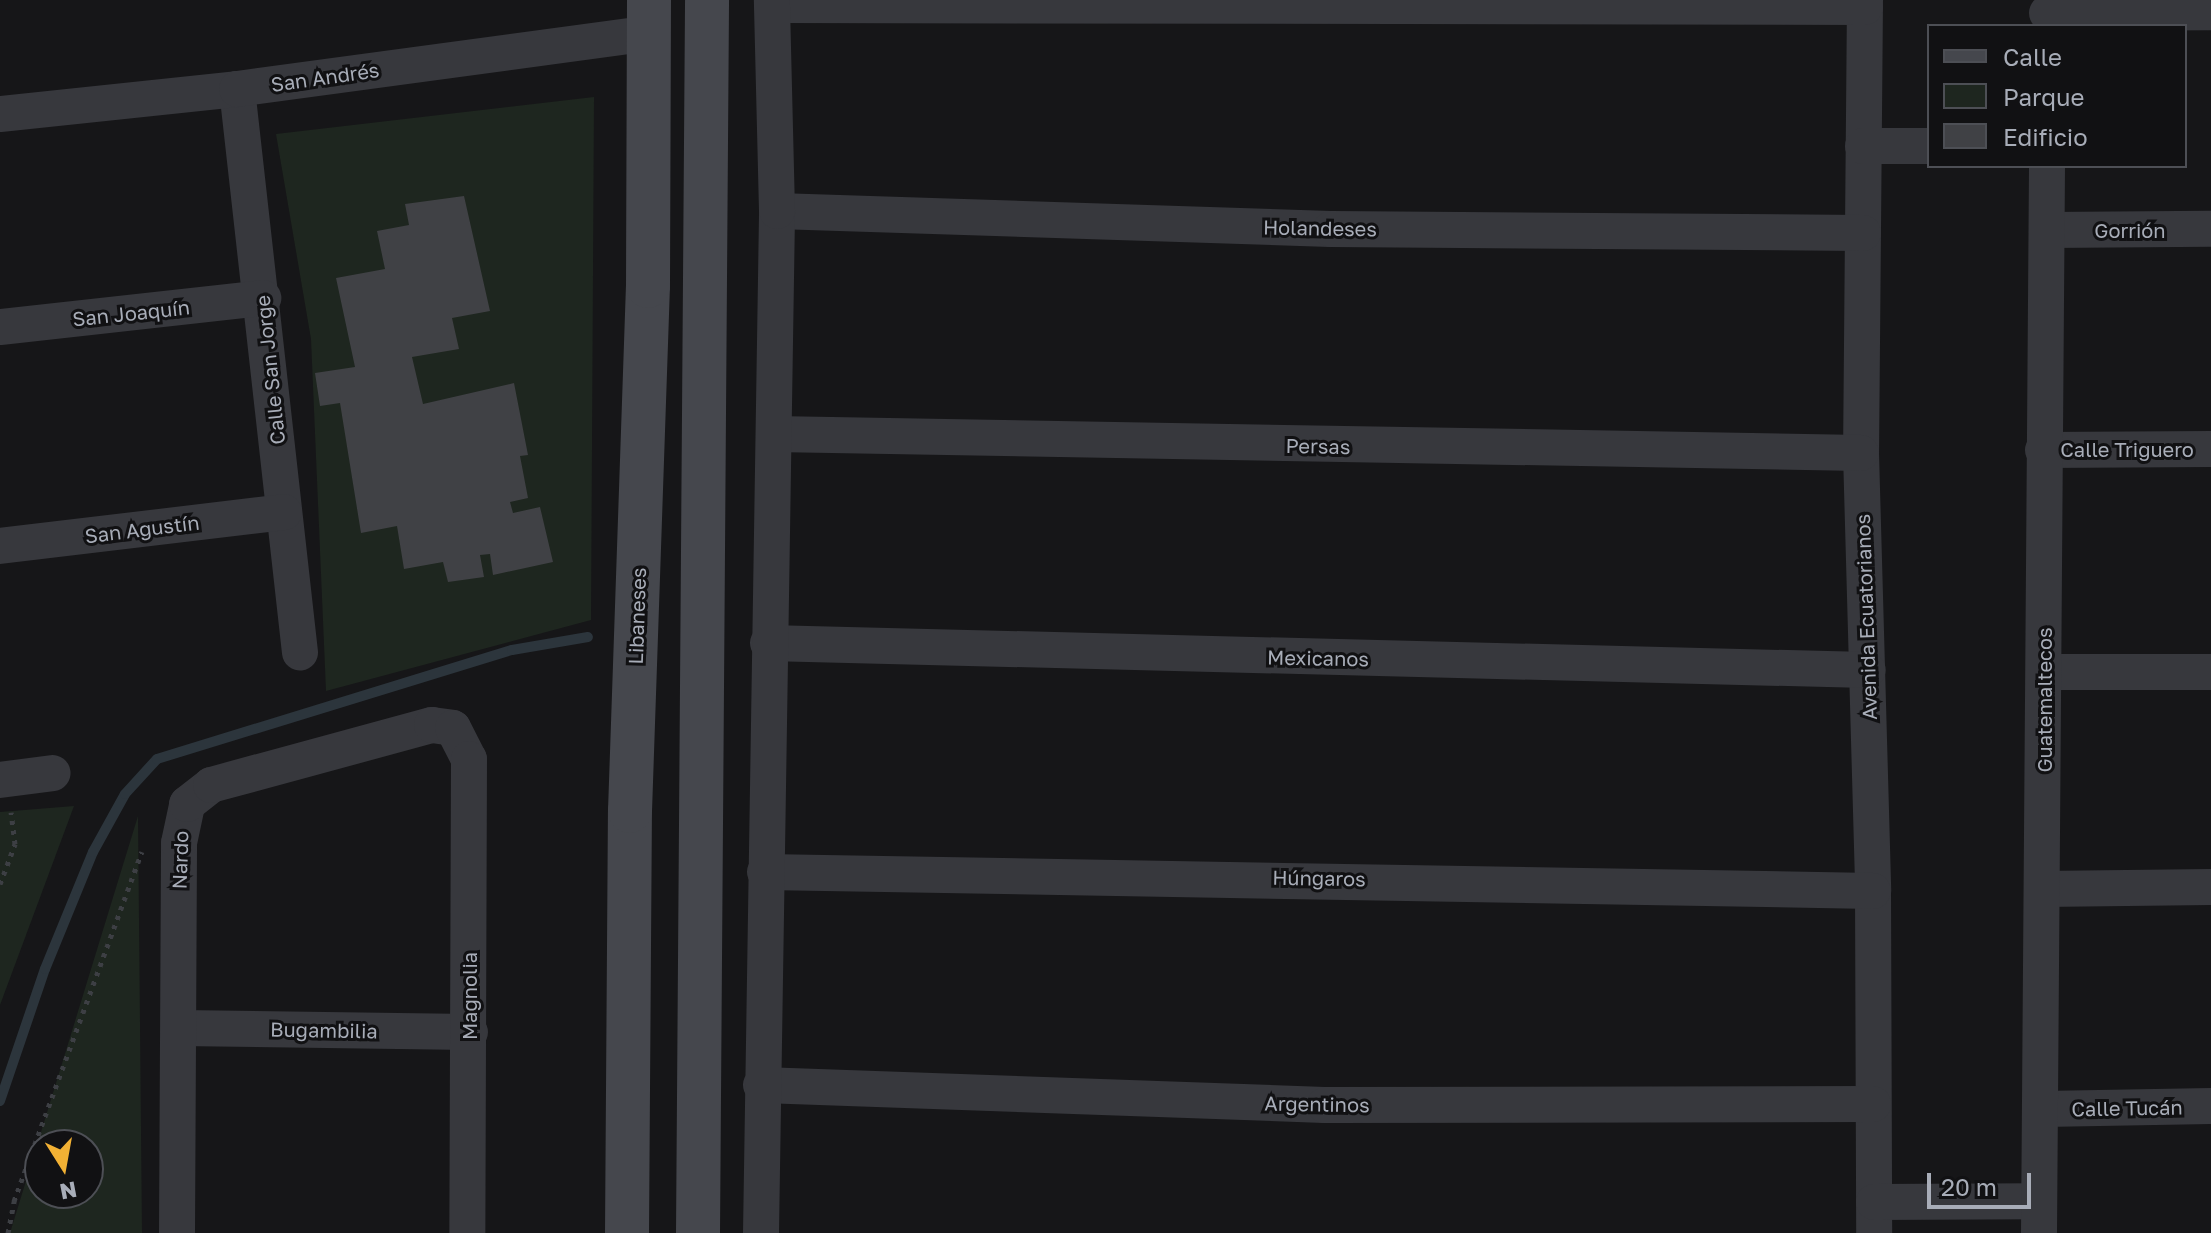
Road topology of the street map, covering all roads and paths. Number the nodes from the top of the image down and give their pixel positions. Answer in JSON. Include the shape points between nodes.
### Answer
{"nodes":[{"id":1,"x":707,"y":0,"type":"edge"},
{"id":2,"x":772,"y":2,"type":"edge"},
{"id":3,"x":1865,"y":4,"type":"edge"},
{"id":4,"x":2211,"y":12,"type":"edge"},
{"id":5,"x":2047,"y":13,"type":"edge"},
{"id":6,"x":649,"y":16,"type":"edge"},
{"id":7,"x":237,"y":89,"type":"junction"},
{"id":8,"x":0,"y":114,"type":"edge"},
{"id":9,"x":1863,"y":146,"type":"junction"},
{"id":10,"x":1927,"y":146,"type":"edge"},
{"id":11,"x":2047,"y":168,"type":"edge"},
{"id":12,"x":777,"y":211,"type":"junction"},
{"id":13,"x":2211,"y":229,"type":"edge"},
{"id":14,"x":2048,"y":230,"type":"junction"},
{"id":15,"x":1863,"y":233,"type":"junction"},
{"id":16,"x":263,"y":298,"type":"junction"},
{"id":17,"x":0,"y":327,"type":"edge"},
{"id":18,"x":774,"y":434,"type":"junction"},
{"id":19,"x":2211,"y":449,"type":"edge"},
{"id":20,"x":2043,"y":450,"type":"junction"},
{"id":21,"x":1861,"y":453,"type":"junction"},
{"id":22,"x":284,"y":512,"type":"junction"},
{"id":23,"x":0,"y":546,"type":"edge"},
{"id":24,"x":768,"y":643,"type":"junction"},
{"id":25,"x":300,"y":652,"type":"dead end"},
{"id":26,"x":1868,"y":670,"type":"junction"},
{"id":27,"x":2045,"y":672,"type":"junction"},
{"id":28,"x":2211,"y":672,"type":"edge"},
{"id":29,"x":469,"y":759,"type":"joint"},
{"id":30,"x":53,"y":773,"type":"dead end"},
{"id":31,"x":4,"y":780,"type":"edge"},
{"id":32,"x":181,"y":821,"type":"junction"},
{"id":33,"x":765,"y":872,"type":"junction"},
{"id":34,"x":0,"y":884,"type":"edge"},
{"id":35,"x":2211,"y":887,"type":"edge"},
{"id":36,"x":2042,"y":889,"type":"junction"},
{"id":37,"x":1873,"y":891,"type":"junction"},
{"id":38,"x":179,"y":1028,"type":"junction"},
{"id":39,"x":470,"y":1032,"type":"junction"},
{"id":40,"x":761,"y":1085,"type":"junction"},
{"id":41,"x":1873,"y":1104,"type":"junction"},
{"id":42,"x":2211,"y":1106,"type":"edge"},
{"id":43,"x":2043,"y":1109,"type":"junction"},
{"id":44,"x":2039,"y":1217,"type":"edge"},
{"id":45,"x":1874,"y":1218,"type":"edge"},
{"id":46,"x":8,"y":1233,"type":"edge"},
{"id":47,"x":177,"y":1233,"type":"edge"},
{"id":48,"x":467,"y":1233,"type":"edge"},
{"id":49,"x":627,"y":1233,"type":"edge"},
{"id":50,"x":698,"y":1233,"type":"edge"},
{"id":51,"x":761,"y":1233,"type":"edge"}],
"edges":[{"from":1,"to":50,"type":"main road"},
{"from":2,"to":3,"type":"street"},
{"from":2,"to":12,"type":"street"},
{"from":3,"to":9,"type":"street","name":"Avenida Ecuatorianos"},
{"from":4,"to":5,"type":"street"},
{"from":6,"to":7,"type":"street","name":"San Andrés"},
{"from":6,"to":49,"type":"main road","name":"Libaneses","via":[[648,286],[630,811]]},
{"from":7,"to":8,"type":"street","name":"San Andrés"},
{"from":7,"to":16,"type":"street","name":"Calle San Jorge"},
{"from":9,"to":10,"type":"street"},
{"from":9,"to":15,"type":"street","name":"Avenida Ecuatorianos"},
{"from":11,"to":14,"type":"street","name":"Guatemaltecos"},
{"from":12,"to":15,"type":"street","name":"Holandeses","via":[[1331,229]]},
{"from":12,"to":18,"type":"street"},
{"from":13,"to":14,"type":"street","name":"Gorrión"},
{"from":14,"to":20,"type":"street","name":"Guatemaltecos"},
{"from":15,"to":21,"type":"street","name":"Avenida Ecuatorianos"},
{"from":16,"to":17,"type":"street","name":"San Joaquín"},
{"from":16,"to":22,"type":"street","name":"Calle San Jorge"},
{"from":18,"to":21,"type":"street","name":"Persas"},
{"from":18,"to":24,"type":"street"},
{"from":19,"to":20,"type":"street","name":"Calle Triguero"},
{"from":20,"to":27,"type":"street","name":"Guatemaltecos"},
{"from":21,"to":26,"type":"street","name":"Avenida Ecuatorianos"},
{"from":22,"to":23,"type":"street","name":"San Agustín"},
{"from":22,"to":25,"type":"street","name":"Calle San Jorge"},
{"from":24,"to":26,"type":"street","name":"Mexicanos"},
{"from":24,"to":33,"type":"street"},
{"from":26,"to":37,"type":"street","name":"Avenida Ecuatorianos"},
{"from":27,"to":28,"type":"street"},
{"from":27,"to":36,"type":"street","name":"Guatemaltecos"},
{"from":29,"to":32,"type":"street","name":"Nardo","via":[[453,728],[432,725],[211,785],[187,804]]},
{"from":29,"to":39,"type":"street","name":"Magnolia"},
{"from":30,"to":31,"type":"street"},
{"from":31,"to":34,"type":"path","via":[[15,844]]},
{"from":32,"to":38,"type":"street","name":"Nardo"},
{"from":32,"to":46,"type":"path","via":[[151,827],[19,1187]]},
{"from":33,"to":37,"type":"street","name":"Húngaros"},
{"from":33,"to":40,"type":"street"},
{"from":35,"to":36,"type":"street"},
{"from":36,"to":43,"type":"street","name":"Guatemaltecos"},
{"from":37,"to":41,"type":"street","name":"Avenida Ecuatorianos"},
{"from":38,"to":39,"type":"street","name":"Bugambilia"},
{"from":38,"to":47,"type":"street","name":"Nardo"},
{"from":39,"to":48,"type":"street","name":"Magnolia"},
{"from":40,"to":41,"type":"street","name":"Argentinos","via":[[1325,1105]]},
{"from":40,"to":51,"type":"street"},
{"from":41,"to":45,"type":"street","name":"Avenida Ecuatorianos"},
{"from":42,"to":43,"type":"street","name":"Calle Tucán"},
{"from":43,"to":44,"type":"street","name":"Guatemaltecos"},
{"from":44,"to":45,"type":"street"}]}
